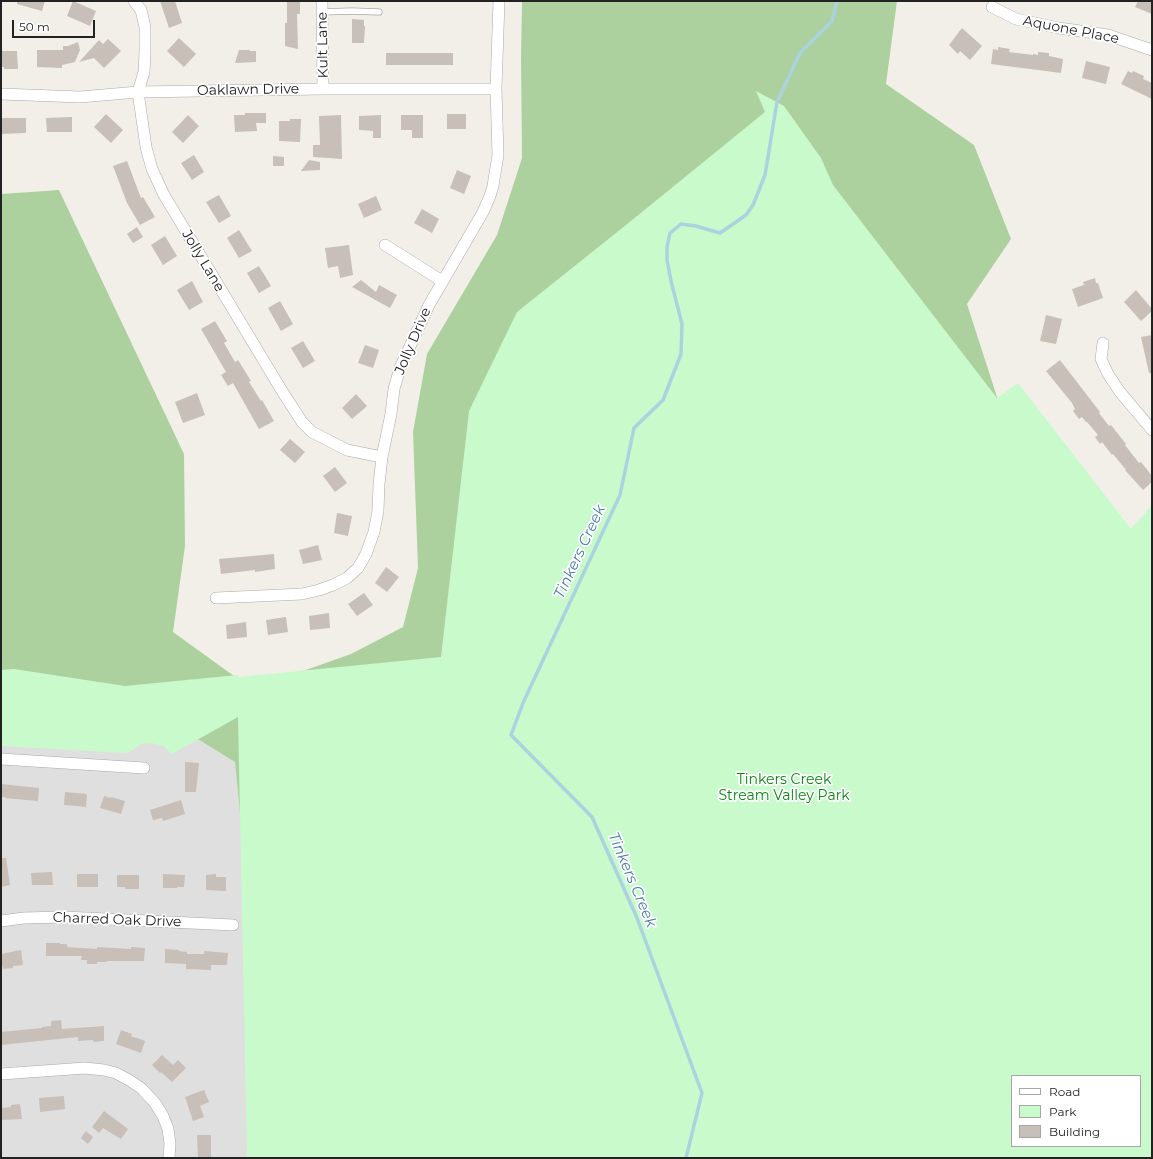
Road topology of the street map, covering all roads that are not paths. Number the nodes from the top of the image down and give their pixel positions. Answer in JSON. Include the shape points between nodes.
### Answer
{"nodes":[{"id":1,"x":134,"y":1,"type":"edge"},
{"id":2,"x":499,"y":1,"type":"edge"},
{"id":3,"x":322,"y":6,"type":"edge"},
{"id":4,"x":992,"y":7,"type":"dead end"},
{"id":5,"x":379,"y":12,"type":"dead end"},
{"id":6,"x":1152,"y":50,"type":"edge"},
{"id":7,"x":324,"y":89,"type":"junction"},
{"id":8,"x":496,"y":89,"type":"junction"},
{"id":9,"x":138,"y":92,"type":"junction"},
{"id":10,"x":1,"y":94,"type":"edge"},
{"id":11,"x":385,"y":245,"type":"dead end"},
{"id":12,"x":442,"y":281,"type":"junction"},
{"id":13,"x":1103,"y":343,"type":"dead end"},
{"id":14,"x":1152,"y":430,"type":"edge"},
{"id":15,"x":382,"y":457,"type":"junction"},
{"id":16,"x":216,"y":598,"type":"dead end"},
{"id":17,"x":1,"y":759,"type":"edge"},
{"id":18,"x":144,"y":768,"type":"dead end"},
{"id":19,"x":1,"y":921,"type":"edge"},
{"id":20,"x":233,"y":925,"type":"dead end"},
{"id":21,"x":1,"y":1074,"type":"edge"},
{"id":22,"x":169,"y":1158,"type":"edge"}],
"edges":[{"from":1,"to":9,"type":"street","name":"Jolly Lane","via":[[141,10],[145,27],[144,72]]},
{"from":2,"to":8,"type":"street","name":"Jolly Drive"},
{"from":3,"to":5,"type":"lane"},
{"from":3,"to":7,"type":"street","name":"Kult Lane"},
{"from":4,"to":6,"type":"street","name":"Aquone Place","via":[[1016,19],[1108,35]]},
{"from":7,"to":8,"type":"street","name":"Oaklawn Drive"},
{"from":7,"to":9,"type":"street","name":"Oaklawn Drive"},
{"from":8,"to":12,"type":"street","name":"Jolly Drive","via":[[498,155],[493,186],[483,212]]},
{"from":9,"to":10,"type":"street","name":"Oaklawn Drive","via":[[80,96]]},
{"from":9,"to":15,"type":"street","name":"Jolly Lane","via":[[146,147],[152,169],[164,195],[302,422],[312,432],[347,450]]},
{"from":11,"to":12,"type":"street"},
{"from":12,"to":15,"type":"street","name":"Jolly Drive","via":[[400,368]]},
{"from":13,"to":14,"type":"street","via":[[1101,359],[1108,374]]},
{"from":15,"to":16,"type":"street","name":"Jolly Drive","via":[[374,532],[358,568],[347,578],[320,590],[302,594]]},
{"from":17,"to":18,"type":"street"},
{"from":19,"to":20,"type":"street","name":"Charred Oak Drive","via":[[64,917]]},
{"from":21,"to":22,"type":"street","via":[[85,1068],[116,1073],[141,1088],[155,1103],[168,1129]]}]}
